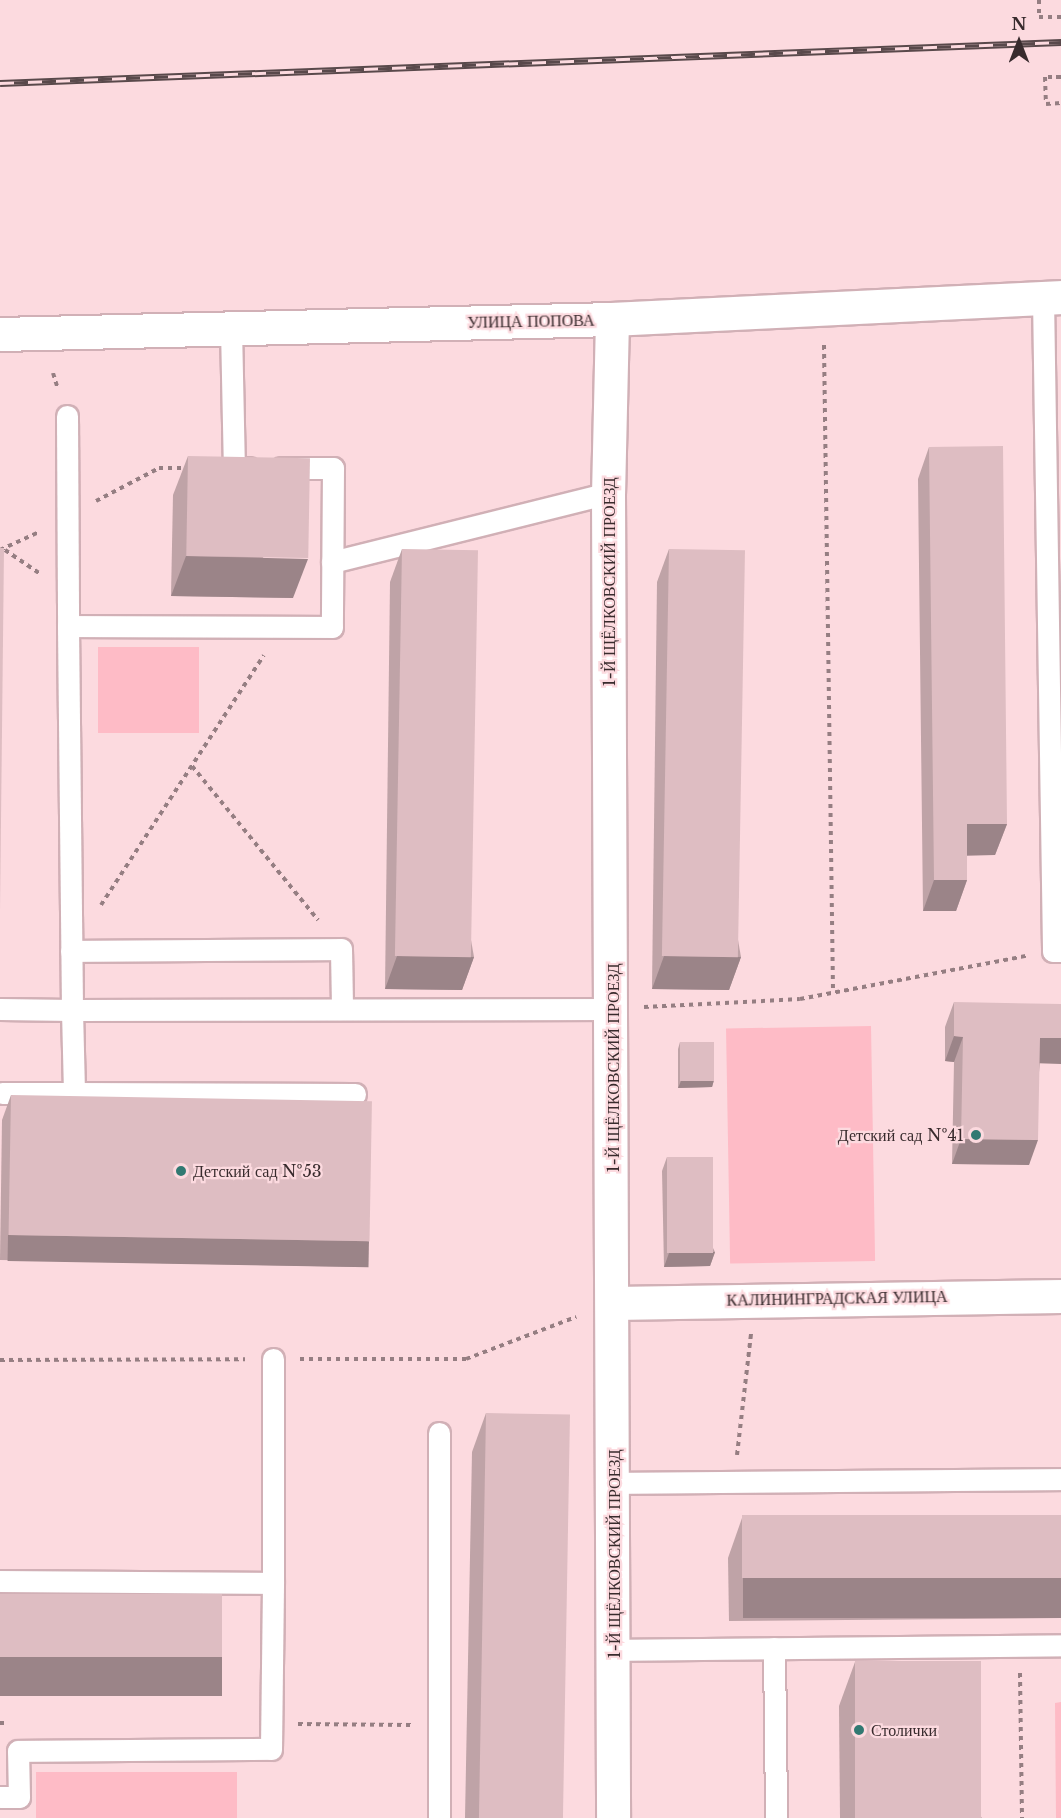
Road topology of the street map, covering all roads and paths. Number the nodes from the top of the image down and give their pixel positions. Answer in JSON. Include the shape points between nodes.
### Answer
{"nodes":[{"id":1,"x":1039,"y":0,"type":"edge"},
{"id":2,"x":1061,"y":17,"type":"edge"},
{"id":3,"x":1061,"y":77,"type":"edge"},
{"id":4,"x":1061,"y":104,"type":"edge"},
{"id":5,"x":1052,"y":297,"type":"edge"},
{"id":6,"x":612,"y":319,"type":"junction"},
{"id":7,"x":231,"y":328,"type":"junction"},
{"id":8,"x":0,"y":334,"type":"edge"},
{"id":9,"x":824,"y":345,"type":"dead end"},
{"id":10,"x":67,"y":416,"type":"dead end"},
{"id":11,"x":1053,"y":438,"type":"edge"},
{"id":12,"x":234,"y":468,"type":"junction"},
{"id":13,"x":608,"y":494,"type":"junction"},
{"id":14,"x":67,"y":517,"type":"junction"},
{"id":15,"x":0,"y":550,"type":"edge"},
{"id":16,"x":332,"y":562,"type":"junction"},
{"id":17,"x":68,"y":626,"type":"junction"},
{"id":18,"x":282,"y":627,"type":"junction"},
{"id":19,"x":192,"y":766,"type":"junction"},
{"id":20,"x":341,"y":949,"type":"junction"},
{"id":21,"x":71,"y":951,"type":"junction"},
{"id":22,"x":1057,"y":951,"type":"edge"},
{"id":23,"x":833,"y":993,"type":"junction"},
{"id":24,"x":0,"y":1009,"type":"edge"},
{"id":25,"x":342,"y":1009,"type":"junction"},
{"id":26,"x":614,"y":1009,"type":"junction"},
{"id":27,"x":72,"y":1010,"type":"junction"},
{"id":28,"x":2,"y":1093,"type":"dead end"},
{"id":29,"x":74,"y":1093,"type":"junction"},
{"id":30,"x":355,"y":1094,"type":"dead end"},
{"id":31,"x":1061,"y":1296,"type":"edge"},
{"id":32,"x":755,"y":1299,"type":"junction"},
{"id":33,"x":614,"y":1303,"type":"junction"},
{"id":34,"x":273,"y":1359,"type":"junction"},
{"id":35,"x":0,"y":1360,"type":"edge"},
{"id":36,"x":439,"y":1433,"type":"dead end"},
{"id":37,"x":1061,"y":1479,"type":"edge"},
{"id":38,"x":734,"y":1482,"type":"junction"},
{"id":39,"x":614,"y":1483,"type":"junction"},
{"id":40,"x":0,"y":1581,"type":"edge"},
{"id":41,"x":273,"y":1583,"type":"junction"},
{"id":42,"x":1020,"y":1645,"type":"junction"},
{"id":43,"x":1061,"y":1645,"type":"edge"},
{"id":44,"x":774,"y":1648,"type":"junction"},
{"id":45,"x":614,"y":1650,"type":"junction"},
{"id":46,"x":272,"y":1724,"type":"junction"},
{"id":47,"x":439,"y":1725,"type":"junction"},
{"id":48,"x":0,"y":1797,"type":"edge"},
{"id":49,"x":439,"y":1818,"type":"edge"},
{"id":50,"x":613,"y":1818,"type":"edge"},
{"id":51,"x":776,"y":1818,"type":"edge"},
{"id":52,"x":1022,"y":1818,"type":"edge"}],
"edges":[{"from":1,"to":2,"type":"path","via":[[1039,17]]},
{"from":3,"to":4,"type":"path","via":[[1045,77],[1046,104]]},
{"from":5,"to":6,"type":"street","name":"УЛИЦА ПОПОВА"},
{"from":5,"to":11,"type":"lane"},
{"from":6,"to":7,"type":"street","name":"УЛИЦА ПОПОВА"},
{"from":6,"to":13,"type":"street","name":"1-Й ЩЁЛКОВСКИЙ ПРОЕЗД"},
{"from":7,"to":8,"type":"street","name":"УЛИЦА ПОПОВА"},
{"from":7,"to":12,"type":"lane"},
{"from":9,"to":23,"type":"path"},
{"from":10,"to":14,"type":"lane"},
{"from":11,"to":22,"type":"lane"},
{"from":12,"to":14,"type":"path","via":[[159,468]]},
{"from":12,"to":16,"type":"lane","via":[[333,468]]},
{"from":13,"to":16,"type":"lane"},
{"from":13,"to":26,"type":"street","name":"1-Й ЩЁЛКОВСКИЙ ПРОЕЗД"},
{"from":14,"to":15,"type":"path"},
{"from":14,"to":17,"type":"lane"},
{"from":16,"to":18,"type":"lane","via":[[332,627]]},
{"from":17,"to":18,"type":"lane"},
{"from":17,"to":21,"type":"lane"},
{"from":18,"to":19,"type":"path"},
{"from":19,"to":20,"type":"path"},
{"from":19,"to":21,"type":"path"},
{"from":20,"to":21,"type":"lane"},
{"from":20,"to":25,"type":"lane"},
{"from":21,"to":27,"type":"lane"},
{"from":22,"to":23,"type":"path"},
{"from":23,"to":26,"type":"path"},
{"from":24,"to":27,"type":"lane"},
{"from":25,"to":26,"type":"lane"},
{"from":25,"to":27,"type":"lane"},
{"from":26,"to":33,"type":"street","name":"1-Й ЩЁЛКОВСКИЙ ПРОЕЗД"},
{"from":27,"to":29,"type":"lane"},
{"from":28,"to":29,"type":"lane"},
{"from":29,"to":30,"type":"lane"},
{"from":31,"to":32,"type":"street","name":"КАЛИНИНГРАДСКАЯ УЛИЦА"},
{"from":32,"to":33,"type":"street","name":"КАЛИНИНГРАДСКАЯ УЛИЦА"},
{"from":32,"to":38,"type":"path"},
{"from":33,"to":34,"type":"path","via":[[466,1359]]},
{"from":33,"to":39,"type":"street","name":"1-Й ЩЁЛКОВСКИЙ ПРОЕЗД"},
{"from":34,"to":35,"type":"path"},
{"from":34,"to":41,"type":"lane"},
{"from":36,"to":47,"type":"lane"},
{"from":37,"to":38,"type":"lane"},
{"from":38,"to":39,"type":"lane"},
{"from":39,"to":45,"type":"street","name":"1-Й ЩЁЛКОВСКИЙ ПРОЕЗД"},
{"from":40,"to":41,"type":"lane"},
{"from":41,"to":46,"type":"lane"},
{"from":42,"to":43,"type":"lane"},
{"from":42,"to":44,"type":"lane"},
{"from":42,"to":52,"type":"path"},
{"from":44,"to":45,"type":"lane"},
{"from":44,"to":51,"type":"lane"},
{"from":45,"to":50,"type":"street","name":"1-Й ЩЁЛКОВСКИЙ ПРОЕЗД"},
{"from":46,"to":47,"type":"path"},
{"from":46,"to":48,"type":"lane","via":[[271,1749],[18,1751],[19,1797]]},
{"from":47,"to":49,"type":"lane"}]}
